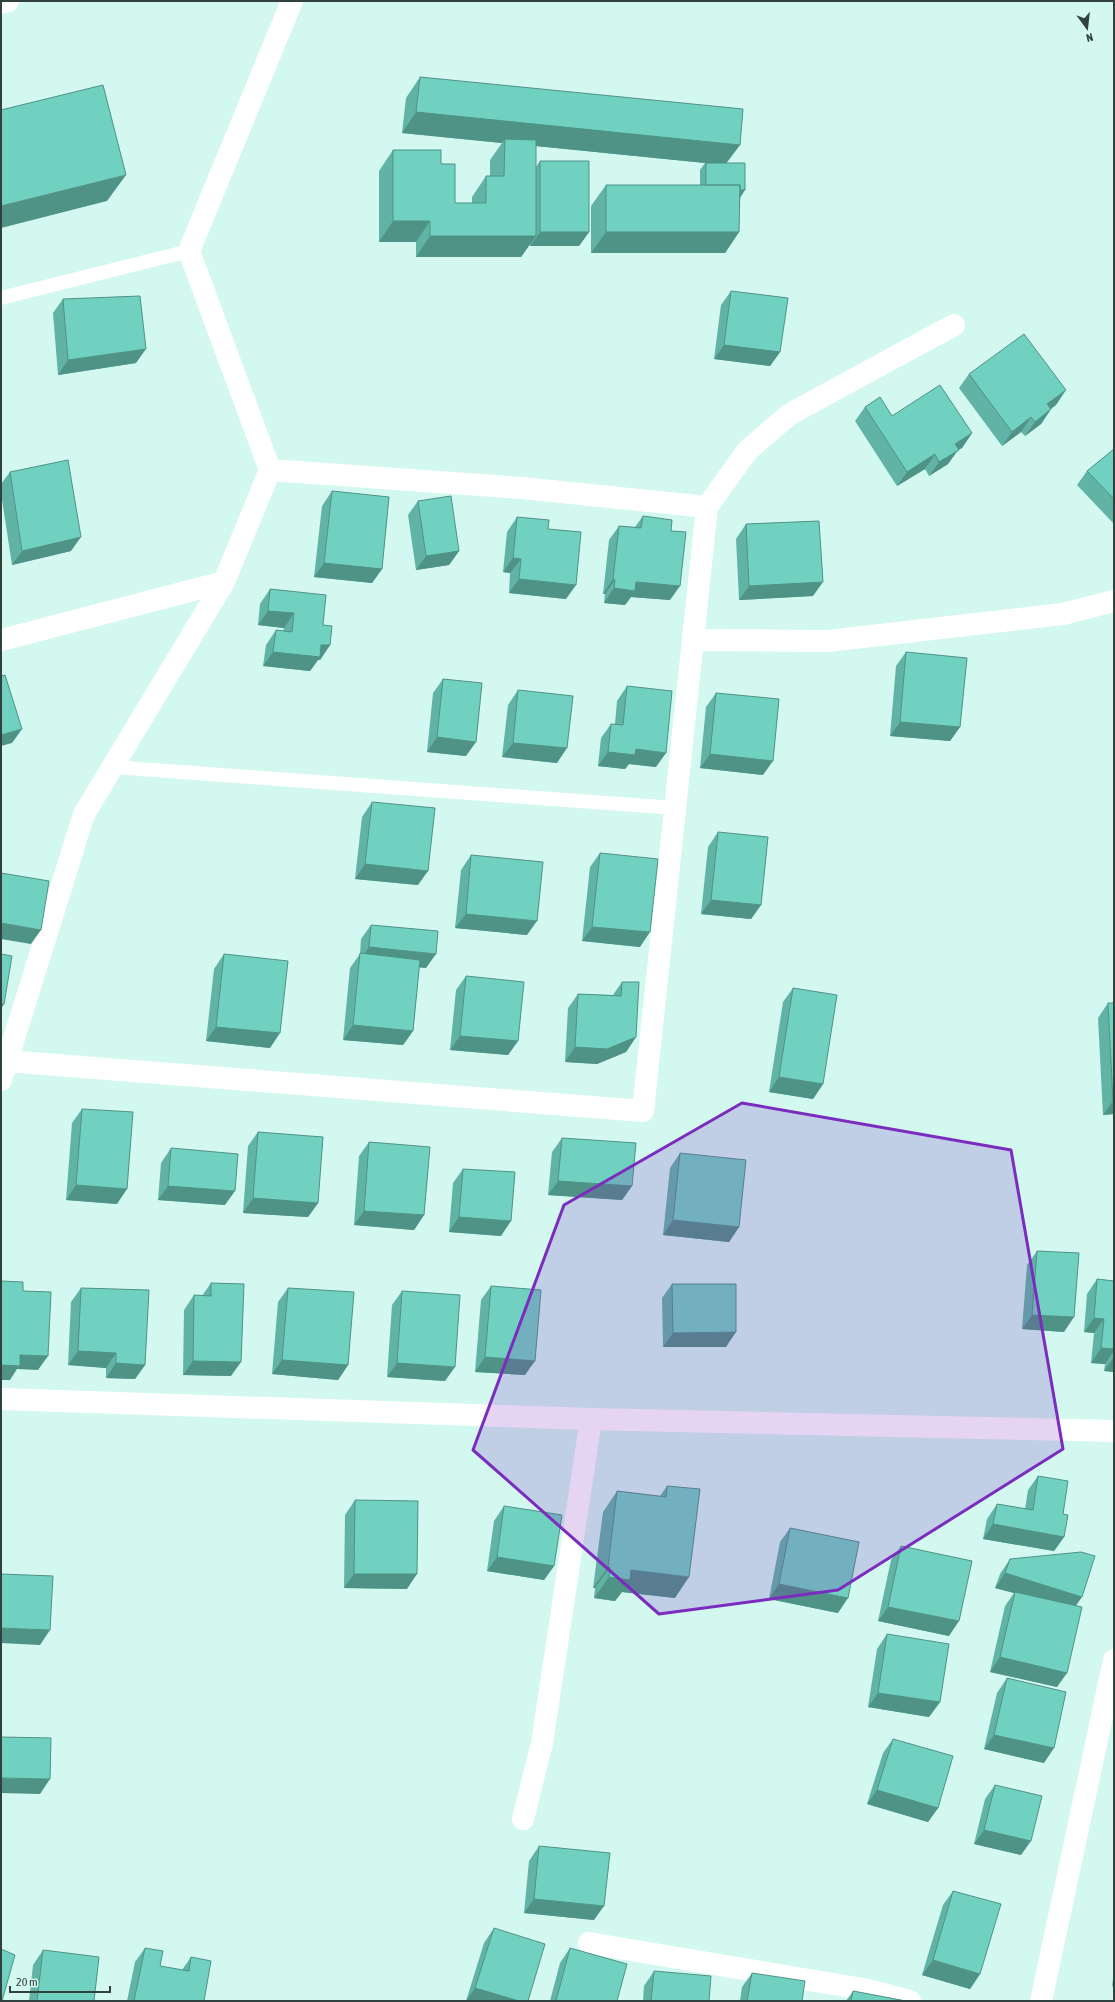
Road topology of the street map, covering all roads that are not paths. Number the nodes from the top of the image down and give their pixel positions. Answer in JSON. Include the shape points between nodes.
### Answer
{"nodes":[{"id":1,"x":8,"y":1,"type":"edge"},
{"id":2,"x":292,"y":1,"type":"edge"},
{"id":3,"x":1,"y":4,"type":"edge"},
{"id":4,"x":189,"y":251,"type":"junction"},
{"id":5,"x":1,"y":298,"type":"edge"},
{"id":6,"x":954,"y":326,"type":"dead end"},
{"id":7,"x":270,"y":470,"type":"junction"},
{"id":8,"x":707,"y":507,"type":"junction"},
{"id":9,"x":224,"y":582,"type":"junction"},
{"id":10,"x":1114,"y":601,"type":"edge"},
{"id":11,"x":1,"y":640,"type":"edge"},
{"id":12,"x":693,"y":640,"type":"junction"},
{"id":13,"x":113,"y":767,"type":"junction"},
{"id":14,"x":675,"y":808,"type":"junction"},
{"id":15,"x":7,"y":1039,"type":"edge"},
{"id":16,"x":4,"y":1070,"type":"edge"},
{"id":17,"x":1,"y":1399,"type":"edge"},
{"id":18,"x":591,"y":1419,"type":"junction"},
{"id":19,"x":1114,"y":1430,"type":"edge"},
{"id":20,"x":1114,"y":1660,"type":"edge"},
{"id":21,"x":523,"y":1819,"type":"dead end"},
{"id":22,"x":589,"y":1943,"type":"dead end"},
{"id":23,"x":910,"y":2001,"type":"edge"},
{"id":24,"x":1041,"y":2001,"type":"edge"}],
"edges":[{"from":1,"to":3,"type":"street"},
{"from":2,"to":4,"type":"street"},
{"from":4,"to":5,"type":"lane"},
{"from":4,"to":7,"type":"street"},
{"from":6,"to":8,"type":"street","via":[[790,414],[747,451]]},
{"from":7,"to":8,"type":"street","via":[[522,488]]},
{"from":7,"to":9,"type":"street"},
{"from":8,"to":12,"type":"street"},
{"from":9,"to":11,"type":"street"},
{"from":9,"to":13,"type":"street"},
{"from":10,"to":12,"type":"street","via":[[1063,614],[828,641]]},
{"from":12,"to":14,"type":"street"},
{"from":13,"to":14,"type":"lane"},
{"from":13,"to":15,"type":"street","via":[[84,814]]},
{"from":14,"to":16,"type":"street","via":[[643,1111]]},
{"from":15,"to":16,"type":"street"},
{"from":17,"to":18,"type":"street"},
{"from":18,"to":19,"type":"street"},
{"from":18,"to":21,"type":"street","via":[[542,1743]]},
{"from":20,"to":24,"type":"street"},
{"from":22,"to":23,"type":"street","via":[[869,1990]]}]}
